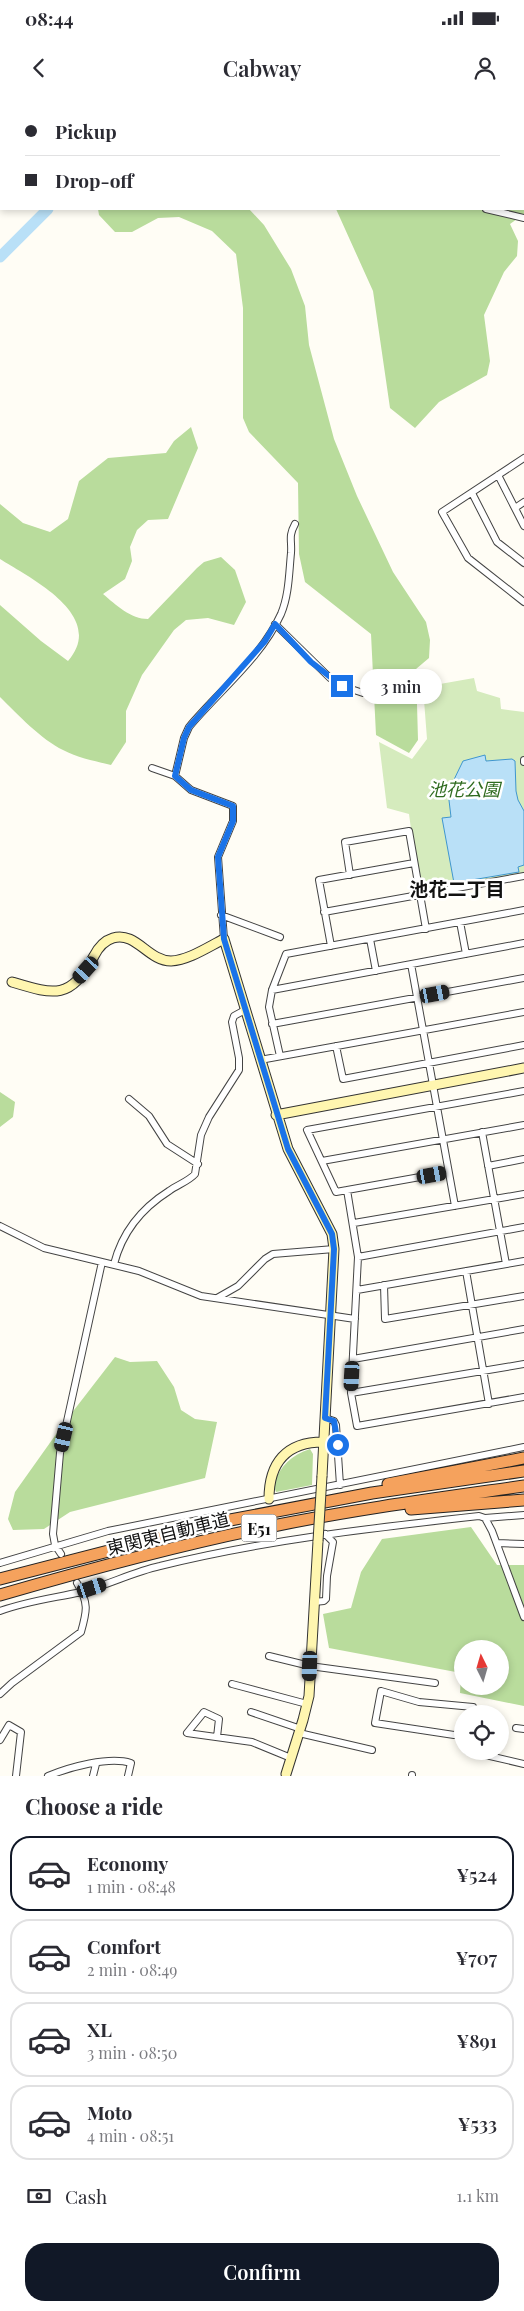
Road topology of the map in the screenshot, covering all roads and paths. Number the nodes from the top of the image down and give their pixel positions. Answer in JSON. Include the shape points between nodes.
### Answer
{"nodes":[{"id":1,"x":490,"y":210,"type":"edge"},
{"id":2,"x":524,"y":218,"type":"edge"},
{"id":3,"x":524,"y":458,"type":"edge"},
{"id":4,"x":498,"y":474,"type":"junction"},
{"id":5,"x":472,"y":493,"type":"junction"},
{"id":6,"x":524,"y":502,"type":"edge"},
{"id":7,"x":515,"y":508,"type":"junction"},
{"id":8,"x":295,"y":524,"type":"dead end"},
{"id":9,"x":524,"y":526,"type":"edge"},
{"id":10,"x":524,"y":563,"type":"edge"},
{"id":11,"x":524,"y":602,"type":"edge"},
{"id":12,"x":275,"y":624,"type":"junction"},
{"id":13,"x":363,"y":693,"type":"dead end"},
{"id":14,"x":152,"y":768,"type":"dead end"},
{"id":15,"x":175,"y":776,"type":"junction"},
{"id":16,"x":414,"y":863,"type":"junction"},
{"id":17,"x":350,"y":875,"type":"junction"},
{"id":18,"x":524,"y":876,"type":"edge"},
{"id":19,"x":420,"y":896,"type":"junction"},
{"id":20,"x":524,"y":910,"type":"edge"},
{"id":21,"x":324,"y":912,"type":"junction"},
{"id":22,"x":222,"y":915,"type":"junction"},
{"id":23,"x":460,"y":922,"type":"junction"},
{"id":24,"x":426,"y":928,"type":"junction"},
{"id":25,"x":280,"y":936,"type":"dead end"},
{"id":26,"x":224,"y":939,"type":"junction"},
{"id":27,"x":370,"y":939,"type":"junction"},
{"id":28,"x":524,"y":943,"type":"edge"},
{"id":29,"x":330,"y":946,"type":"junction"},
{"id":30,"x":466,"y":954,"type":"junction"},
{"id":31,"x":411,"y":964,"type":"junction"},
{"id":32,"x":376,"y":970,"type":"junction"},
{"id":33,"x":524,"y":978,"type":"edge"},
{"id":34,"x":12,"y":982,"type":"dead end"},
{"id":35,"x":272,"y":990,"type":"junction"},
{"id":36,"x":417,"y":998,"type":"junction"},
{"id":37,"x":245,"y":1010,"type":"junction"},
{"id":38,"x":524,"y":1012,"type":"edge"},
{"id":39,"x":272,"y":1024,"type":"junction"},
{"id":40,"x":423,"y":1030,"type":"junction"},
{"id":41,"x":524,"y":1045,"type":"edge"},
{"id":42,"x":336,"y":1046,"type":"junction"},
{"id":43,"x":280,"y":1056,"type":"junction"},
{"id":44,"x":260,"y":1060,"type":"junction"},
{"id":45,"x":429,"y":1064,"type":"junction"},
{"id":46,"x":524,"y":1068,"type":"edge"},
{"id":47,"x":433,"y":1086,"type":"junction"},
{"id":48,"x":524,"y":1091,"type":"edge"},
{"id":49,"x":129,"y":1099,"type":"dead end"},
{"id":50,"x":436,"y":1106,"type":"junction"},
{"id":51,"x":276,"y":1115,"type":"junction"},
{"id":52,"x":524,"y":1125,"type":"edge"},
{"id":53,"x":482,"y":1132,"type":"junction"},
{"id":54,"x":442,"y":1139,"type":"junction"},
{"id":55,"x":524,"y":1159,"type":"edge"},
{"id":56,"x":322,"y":1161,"type":"junction"},
{"id":57,"x":198,"y":1164,"type":"junction"},
{"id":58,"x":488,"y":1166,"type":"junction"},
{"id":59,"x":448,"y":1172,"type":"junction"},
{"id":60,"x":347,"y":1190,"type":"junction"},
{"id":61,"x":524,"y":1194,"type":"edge"},
{"id":62,"x":494,"y":1199,"type":"junction"},
{"id":63,"x":455,"y":1206,"type":"junction"},
{"id":64,"x":354,"y":1224,"type":"junction"},
{"id":65,"x":0,"y":1226,"type":"edge"},
{"id":66,"x":524,"y":1227,"type":"edge"},
{"id":67,"x":500,"y":1232,"type":"junction"},
{"id":68,"x":334,"y":1249,"type":"junction"},
{"id":69,"x":358,"y":1257,"type":"junction"},
{"id":70,"x":524,"y":1261,"type":"edge"},
{"id":71,"x":102,"y":1262,"type":"junction"},
{"id":72,"x":114,"y":1264,"type":"junction"},
{"id":73,"x":506,"y":1264,"type":"junction"},
{"id":74,"x":466,"y":1271,"type":"junction"},
{"id":75,"x":384,"y":1286,"type":"junction"},
{"id":76,"x":357,"y":1290,"type":"junction"},
{"id":77,"x":524,"y":1296,"type":"edge"},
{"id":78,"x":217,"y":1298,"type":"junction"},
{"id":79,"x":472,"y":1305,"type":"junction"},
{"id":80,"x":331,"y":1317,"type":"junction"},
{"id":81,"x":355,"y":1319,"type":"junction"},
{"id":82,"x":524,"y":1329,"type":"edge"},
{"id":83,"x":478,"y":1338,"type":"junction"},
{"id":84,"x":353,"y":1358,"type":"junction"},
{"id":85,"x":524,"y":1364,"type":"edge"},
{"id":86,"x":484,"y":1371,"type":"junction"},
{"id":87,"x":351,"y":1393,"type":"junction"},
{"id":88,"x":524,"y":1397,"type":"edge"},
{"id":89,"x":489,"y":1404,"type":"junction"},
{"id":90,"x":325,"y":1418,"type":"junction"},
{"id":91,"x":323,"y":1442,"type":"junction"},
{"id":92,"x":524,"y":1447,"type":"edge"},
{"id":93,"x":524,"y":1458,"type":"edge"},
{"id":94,"x":524,"y":1471,"type":"edge"},
{"id":95,"x":340,"y":1485,"type":"junction"},
{"id":96,"x":524,"y":1486,"type":"edge"},
{"id":97,"x":269,"y":1499,"type":"junction"},
{"id":98,"x":524,"y":1500,"type":"edge"},
{"id":99,"x":297,"y":1506,"type":"junction"},
{"id":100,"x":524,"y":1515,"type":"edge"},
{"id":101,"x":313,"y":1518,"type":"junction"},
{"id":102,"x":485,"y":1518,"type":"junction"},
{"id":103,"x":325,"y":1534,"type":"junction"},
{"id":104,"x":497,"y":1543,"type":"junction"},
{"id":105,"x":524,"y":1544,"type":"edge"},
{"id":106,"x":55,"y":1545,"type":"junction"},
{"id":107,"x":61,"y":1554,"type":"dead end"},
{"id":108,"x":0,"y":1563,"type":"edge"},
{"id":109,"x":0,"y":1579,"type":"edge"},
{"id":110,"x":77,"y":1583,"type":"dead end"},
{"id":111,"x":82,"y":1591,"type":"junction"},
{"id":112,"x":0,"y":1595,"type":"edge"},
{"id":113,"x":314,"y":1602,"type":"junction"},
{"id":114,"x":0,"y":1611,"type":"edge"},
{"id":115,"x":524,"y":1617,"type":"edge"},
{"id":116,"x":269,"y":1656,"type":"dead end"},
{"id":117,"x":310,"y":1666,"type":"junction"},
{"id":118,"x":435,"y":1683,"type":"dead end"},
{"id":119,"x":232,"y":1684,"type":"dead end"},
{"id":120,"x":0,"y":1694,"type":"edge"},
{"id":121,"x":307,"y":1704,"type":"junction"},
{"id":122,"x":454,"y":1705,"type":"edge"},
{"id":123,"x":251,"y":1712,"type":"dead end"},
{"id":124,"x":516,"y":1728,"type":"dead end"},
{"id":125,"x":524,"y":1729,"type":"edge"},
{"id":126,"x":300,"y":1731,"type":"junction"},
{"id":127,"x":454,"y":1735,"type":"edge"},
{"id":128,"x":217,"y":1737,"type":"junction"},
{"id":129,"x":0,"y":1740,"type":"edge"},
{"id":130,"x":372,"y":1750,"type":"dead end"},
{"id":131,"x":291,"y":1758,"type":"junction"},
{"id":132,"x":507,"y":1760,"type":"edge"},
{"id":133,"x":96,"y":1764,"type":"junction"},
{"id":134,"x":524,"y":1764,"type":"edge"},
{"id":135,"x":66,"y":1773,"type":"edge"},
{"id":136,"x":285,"y":1775,"type":"edge"},
{"id":137,"x":16,"y":1776,"type":"edge"},
{"id":138,"x":48,"y":1776,"type":"edge"},
{"id":139,"x":93,"y":1776,"type":"edge"},
{"id":140,"x":128,"y":1776,"type":"edge"}],
"edges":[{"from":1,"to":2,"type":"street"},
{"from":3,"to":4,"type":"street"},
{"from":4,"to":5,"type":"street"},
{"from":4,"to":7,"type":"street"},
{"from":5,"to":10,"type":"street","via":[[497,542]]},
{"from":5,"to":11,"type":"street","via":[[442,512],[468,558]]},
{"from":6,"to":7,"type":"street"},
{"from":7,"to":9,"type":"street"},
{"from":8,"to":12,"type":"street","via":[[290,534],[286,598]]},
{"from":12,"to":13,"type":"street","via":[[330,678]]},
{"from":12,"to":15,"type":"street","via":[[265,641],[189,727]]},
{"from":14,"to":15,"type":"street"},
{"from":15,"to":22,"type":"street","via":[[191,790],[233,806],[233,821],[218,857]]},
{"from":16,"to":17,"type":"street"},
{"from":16,"to":17,"type":"street","via":[[409,830],[345,842]]},
{"from":16,"to":19,"type":"street"},
{"from":17,"to":21,"type":"street","via":[[319,880]]},
{"from":18,"to":19,"type":"street"},
{"from":19,"to":21,"type":"street"},
{"from":19,"to":24,"type":"street"},
{"from":20,"to":23,"type":"street"},
{"from":21,"to":29,"type":"street"},
{"from":22,"to":25,"type":"street"},
{"from":22,"to":26,"type":"street"},
{"from":23,"to":24,"type":"street"},
{"from":23,"to":30,"type":"street"},
{"from":24,"to":27,"type":"street"},
{"from":26,"to":34,"type":"street","via":[[189,956],[169,961],[158,958],[132,939],[112,938],[97,949],[77,980],[58,992]]},
{"from":26,"to":37,"type":"street"},
{"from":27,"to":29,"type":"street"},
{"from":27,"to":32,"type":"street"},
{"from":28,"to":30,"type":"street"},
{"from":29,"to":35,"type":"street","via":[[286,954]]},
{"from":30,"to":31,"type":"street"},
{"from":31,"to":32,"type":"street"},
{"from":31,"to":36,"type":"street"},
{"from":32,"to":35,"type":"street"},
{"from":33,"to":36,"type":"street"},
{"from":35,"to":39,"type":"street","via":[[269,1007]]},
{"from":36,"to":39,"type":"street"},
{"from":36,"to":40,"type":"street"},
{"from":37,"to":44,"type":"street"},
{"from":37,"to":57,"type":"street","via":[[234,1016],[232,1022],[239,1070],[201,1135]]},
{"from":38,"to":40,"type":"street"},
{"from":39,"to":43,"type":"street"},
{"from":40,"to":42,"type":"street"},
{"from":40,"to":45,"type":"street"},
{"from":41,"to":45,"type":"street"},
{"from":42,"to":43,"type":"street"},
{"from":42,"to":45,"type":"street","via":[[343,1078]]},
{"from":43,"to":44,"type":"street"},
{"from":44,"to":51,"type":"street"},
{"from":45,"to":47,"type":"street"},
{"from":46,"to":47,"type":"street"},
{"from":47,"to":50,"type":"street"},
{"from":47,"to":51,"type":"street"},
{"from":48,"to":50,"type":"street"},
{"from":49,"to":57,"type":"street","via":[[149,1116],[168,1144]]},
{"from":50,"to":54,"type":"street"},
{"from":50,"to":56,"type":"street","via":[[307,1130]]},
{"from":51,"to":68,"type":"street","via":[[288,1149],[332,1234]]},
{"from":52,"to":53,"type":"street"},
{"from":53,"to":54,"type":"street"},
{"from":53,"to":58,"type":"street"},
{"from":54,"to":56,"type":"street"},
{"from":54,"to":59,"type":"street"},
{"from":55,"to":58,"type":"street"},
{"from":56,"to":60,"type":"street","via":[[336,1192]]},
{"from":57,"to":72,"type":"street","via":[[193,1176],[151,1204],[128,1230]]},
{"from":58,"to":62,"type":"street"},
{"from":59,"to":60,"type":"street"},
{"from":59,"to":63,"type":"street"},
{"from":60,"to":64,"type":"street"},
{"from":61,"to":62,"type":"street"},
{"from":62,"to":63,"type":"street"},
{"from":62,"to":67,"type":"street"},
{"from":63,"to":64,"type":"street"},
{"from":64,"to":69,"type":"street"},
{"from":65,"to":71,"type":"street","via":[[44,1248]]},
{"from":66,"to":67,"type":"street"},
{"from":67,"to":69,"type":"street"},
{"from":67,"to":73,"type":"street"},
{"from":68,"to":78,"type":"street","via":[[273,1254],[264,1258],[238,1286]]},
{"from":68,"to":80,"type":"street"},
{"from":69,"to":76,"type":"street"},
{"from":70,"to":73,"type":"street"},
{"from":71,"to":72,"type":"street"},
{"from":71,"to":106,"type":"street","via":[[60,1453],[53,1534]]},
{"from":72,"to":78,"type":"street","via":[[201,1296]]},
{"from":73,"to":74,"type":"street"},
{"from":74,"to":75,"type":"street"},
{"from":74,"to":79,"type":"street"},
{"from":75,"to":76,"type":"street"},
{"from":75,"to":79,"type":"street","via":[[385,1319]]},
{"from":76,"to":81,"type":"street"},
{"from":77,"to":79,"type":"street"},
{"from":78,"to":80,"type":"street"},
{"from":79,"to":83,"type":"street"},
{"from":80,"to":81,"type":"street"},
{"from":80,"to":90,"type":"street"},
{"from":81,"to":84,"type":"street"},
{"from":82,"to":83,"type":"street"},
{"from":83,"to":84,"type":"street"},
{"from":83,"to":86,"type":"street"},
{"from":84,"to":87,"type":"street"},
{"from":85,"to":86,"type":"street"},
{"from":86,"to":87,"type":"street"},
{"from":86,"to":89,"type":"street"},
{"from":87,"to":89,"type":"street","via":[[356,1426]]},
{"from":88,"to":89,"type":"street"},
{"from":90,"to":91,"type":"street"},
{"from":90,"to":95,"type":"street","via":[[334,1421],[336,1426]]},
{"from":91,"to":97,"type":"street","via":[[301,1444],[275,1464],[269,1482]]},
{"from":91,"to":113,"type":"street","bridge":true},
{"from":92,"to":95,"type":"street"},
{"from":93,"to":99,"type":"highway","via":[[413,1477]]},
{"from":94,"to":99,"type":"highway","name":"東関東自動車道","number":"E51"},
{"from":95,"to":97,"type":"street"},
{"from":96,"to":101,"type":"highway","name":"東関東自動車道","number":"E51"},
{"from":97,"to":106,"type":"street","via":[[108,1531]]},
{"from":98,"to":101,"type":"highway"},
{"from":99,"to":109,"type":"highway","name":"東関東自動車道","number":"E51","via":[[225,1521]]},
{"from":100,"to":102,"type":"street"},
{"from":101,"to":112,"type":"highway","name":"東関東自動車道","number":"E51","via":[[156,1553]]},
{"from":102,"to":103,"type":"street","via":[[479,1516]]},
{"from":102,"to":104,"type":"street"},
{"from":103,"to":111,"type":"street","via":[[159,1566]]},
{"from":103,"to":113,"type":"street","via":[[334,1542],[326,1599]]},
{"from":104,"to":105,"type":"street"},
{"from":104,"to":115,"type":"street"},
{"from":106,"to":107,"type":"street"},
{"from":106,"to":108,"type":"street"},
{"from":110,"to":111,"type":"street"},
{"from":111,"to":114,"type":"street","via":[[20,1603]]},
{"from":111,"to":120,"type":"street","via":[[87,1607],[81,1632]]},
{"from":113,"to":117,"type":"street"},
{"from":116,"to":117,"type":"street"},
{"from":117,"to":118,"type":"street"},
{"from":117,"to":121,"type":"street"},
{"from":119,"to":121,"type":"street"},
{"from":121,"to":126,"type":"street"},
{"from":122,"to":127,"type":"street","via":[[419,1702],[381,1691],[375,1723]]},
{"from":123,"to":126,"type":"street"},
{"from":124,"to":125,"type":"street"},
{"from":126,"to":130,"type":"street"},
{"from":126,"to":131,"type":"street"},
{"from":128,"to":128,"type":"street","via":[[197,1734],[187,1733],[204,1712],[219,1719]]},
{"from":128,"to":131,"type":"street","via":[[252,1742]]},
{"from":129,"to":137,"type":"street","via":[[10,1726],[21,1732]]},
{"from":131,"to":136,"type":"street"},
{"from":132,"to":134,"type":"street"},
{"from":133,"to":135,"type":"street"},
{"from":133,"to":139,"type":"street"},
{"from":133,"to":140,"type":"street","via":[[118,1759],[131,1763]]},
{"from":135,"to":138,"type":"street"}]}
